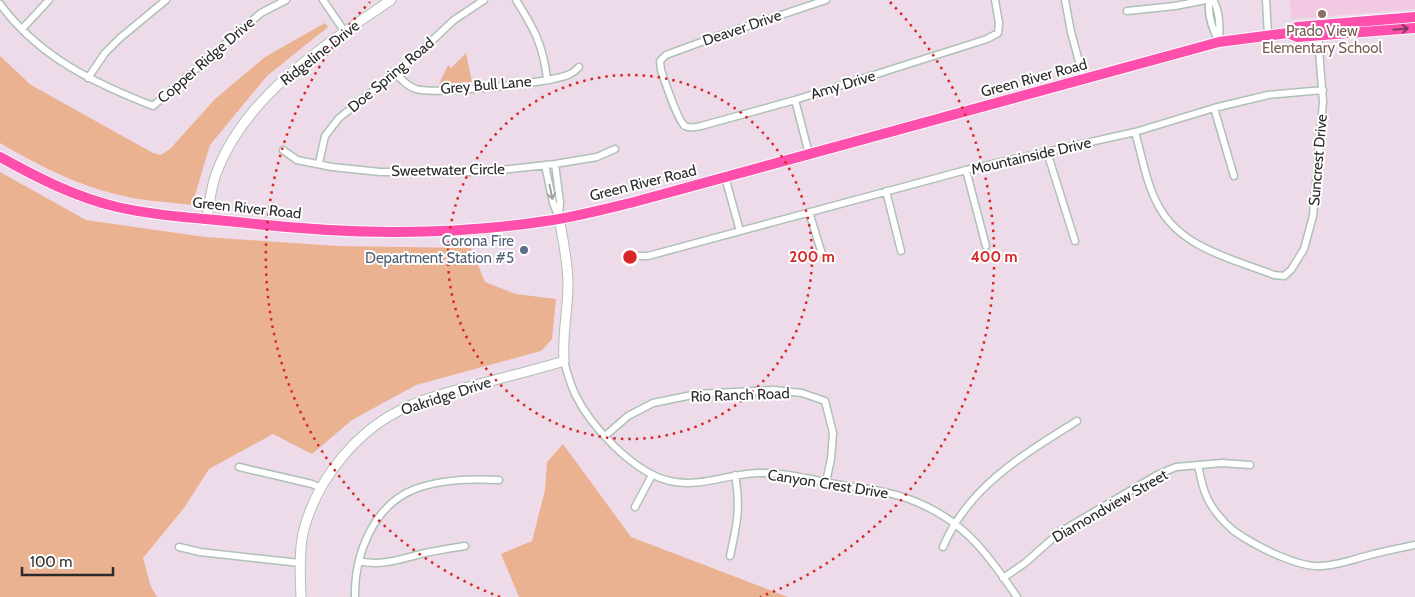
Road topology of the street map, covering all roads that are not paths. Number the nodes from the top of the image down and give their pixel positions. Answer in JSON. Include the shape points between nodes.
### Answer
{"nodes":[{"id":1,"x":49,"y":0,"type":"edge"},
{"id":2,"x":166,"y":0,"type":"edge"},
{"id":3,"x":286,"y":0,"type":"edge"},
{"id":4,"x":323,"y":0,"type":"edge"},
{"id":5,"x":391,"y":0,"type":"edge"},
{"id":6,"x":484,"y":0,"type":"edge"},
{"id":7,"x":516,"y":0,"type":"edge"},
{"id":8,"x":826,"y":0,"type":"edge"},
{"id":9,"x":995,"y":0,"type":"edge"},
{"id":10,"x":1065,"y":0,"type":"edge"},
{"id":11,"x":1206,"y":0,"type":"edge"},
{"id":12,"x":1212,"y":0,"type":"edge"},
{"id":13,"x":1266,"y":0,"type":"edge"},
{"id":14,"x":475,"y":2,"type":"edge"},
{"id":15,"x":0,"y":4,"type":"edge"},
{"id":16,"x":1165,"y":4,"type":"edge"},
{"id":17,"x":1127,"y":12,"type":"dead end"},
{"id":18,"x":1415,"y":17,"type":"edge"},
{"id":19,"x":1333,"y":24,"type":"junction"},
{"id":20,"x":1415,"y":28,"type":"edge"},
{"id":21,"x":22,"y":29,"type":"junction"},
{"id":22,"x":345,"y":32,"type":"junction"},
{"id":23,"x":1288,"y":33,"type":"junction"},
{"id":24,"x":1268,"y":35,"type":"junction"},
{"id":25,"x":1318,"y":36,"type":"junction"},
{"id":26,"x":1219,"y":42,"type":"junction"},
{"id":27,"x":579,"y":68,"type":"dead end"},
{"id":28,"x":395,"y":73,"type":"junction"},
{"id":29,"x":88,"y":78,"type":"junction"},
{"id":30,"x":547,"y":79,"type":"junction"},
{"id":31,"x":1084,"y":80,"type":"junction"},
{"id":32,"x":1323,"y":90,"type":"junction"},
{"id":33,"x":794,"y":100,"type":"junction"},
{"id":34,"x":1214,"y":108,"type":"junction"},
{"id":35,"x":686,"y":127,"type":"joint"},
{"id":36,"x":1135,"y":132,"type":"junction"},
{"id":37,"x":615,"y":149,"type":"dead end"},
{"id":38,"x":283,"y":150,"type":"dead end"},
{"id":39,"x":1047,"y":152,"type":"junction"},
{"id":40,"x":809,"y":154,"type":"junction"},
{"id":41,"x":0,"y":157,"type":"edge"},
{"id":42,"x":319,"y":164,"type":"junction"},
{"id":43,"x":555,"y":164,"type":"junction"},
{"id":44,"x":545,"y":165,"type":"junction"},
{"id":45,"x":966,"y":170,"type":"junction"},
{"id":46,"x":1234,"y":176,"type":"dead end"},
{"id":47,"x":725,"y":177,"type":"junction"},
{"id":48,"x":886,"y":191,"type":"junction"},
{"id":49,"x":809,"y":212,"type":"junction"},
{"id":50,"x":207,"y":218,"type":"junction"},
{"id":51,"x":559,"y":218,"type":"junction"},
{"id":52,"x":740,"y":231,"type":"junction"},
{"id":53,"x":1075,"y":241,"type":"dead end"},
{"id":54,"x":986,"y":246,"type":"dead end"},
{"id":55,"x":901,"y":251,"type":"dead end"},
{"id":56,"x":822,"y":254,"type":"dead end"},
{"id":57,"x":626,"y":256,"type":"dead end"},
{"id":58,"x":564,"y":362,"type":"junction"},
{"id":59,"x":1077,"y":421,"type":"dead end"},
{"id":60,"x":605,"y":436,"type":"junction"},
{"id":61,"x":1198,"y":465,"type":"junction"},
{"id":62,"x":1250,"y":465,"type":"dead end"},
{"id":63,"x":239,"y":467,"type":"dead end"},
{"id":64,"x":652,"y":475,"type":"junction"},
{"id":65,"x":735,"y":475,"type":"junction"},
{"id":66,"x":498,"y":480,"type":"dead end"},
{"id":67,"x":826,"y":482,"type":"junction"},
{"id":68,"x":321,"y":488,"type":"junction"},
{"id":69,"x":635,"y":507,"type":"dead end"},
{"id":70,"x":955,"y":524,"type":"junction"},
{"id":71,"x":1415,"y":545,"type":"edge"},
{"id":72,"x":465,"y":546,"type":"dead end"},
{"id":73,"x":179,"y":547,"type":"dead end"},
{"id":74,"x":944,"y":547,"type":"dead end"},
{"id":75,"x":730,"y":556,"type":"dead end"},
{"id":76,"x":359,"y":561,"type":"junction"},
{"id":77,"x":300,"y":563,"type":"junction"},
{"id":78,"x":1004,"y":578,"type":"junction"},
{"id":79,"x":301,"y":597,"type":"edge"},
{"id":80,"x":355,"y":597,"type":"edge"},
{"id":81,"x":1017,"y":597,"type":"edge"}],
"edges":[{"from":1,"to":21,"type":"street"},
{"from":2,"to":29,"type":"street","via":[[105,53]]},
{"from":3,"to":29,"type":"street","name":"Copper Ridge Drive","via":[[261,13],[153,106]]},
{"from":4,"to":22,"type":"street"},
{"from":5,"to":22,"type":"street","name":"Ridgeline Drive"},
{"from":6,"to":14,"type":"street","name":"Doe Spring Road"},
{"from":7,"to":30,"type":"street","via":[[534,29]]},
{"from":8,"to":35,"type":"street","name":"Deaver Drive","via":[[666,55],[660,61],[661,70],[679,120]]},
{"from":9,"to":33,"type":"street","name":"Amy Drive","via":[[998,34]]},
{"from":10,"to":31,"type":"street"},
{"from":11,"to":16,"type":"street"},
{"from":12,"to":26,"type":"street","via":[[1220,27]]},
{"from":13,"to":24,"type":"street"},
{"from":14,"to":28,"type":"street","name":"Doe Spring Road"},
{"from":15,"to":21,"type":"street"},
{"from":16,"to":17,"type":"street"},
{"from":18,"to":19,"type":"main road","name":"Green River Road"},
{"from":19,"to":23,"type":"main road","name":"Green River Road","via":[[1297,27]]},
{"from":19,"to":25,"type":"main road"},
{"from":25,"to":20,"type":"main road","name":"Green River Road","one_way":true},
{"from":21,"to":29,"type":"street","via":[[56,60]]},
{"from":22,"to":50,"type":"street","name":"Ridgeline Drive","via":[[280,83],[244,124],[215,175]]},
{"from":23,"to":24,"type":"main road","name":"Green River Road"},
{"from":23,"to":25,"type":"main road","name":"Green River Road","via":[[1297,37]]},
{"from":24,"to":26,"type":"main road","name":"Green River Road"},
{"from":25,"to":32,"type":"street","name":"Suncrest Drive"},
{"from":26,"to":31,"type":"main road","name":"Green River Road"},
{"from":27,"to":30,"type":"street","name":"Grey Bull Lane","via":[[569,75]]},
{"from":28,"to":30,"type":"street","name":"Grey Bull Lane","via":[[418,90],[505,86]]},
{"from":28,"to":42,"type":"street","name":"Doe Spring Road","via":[[338,118],[326,136]]},
{"from":31,"to":40,"type":"main road","name":"Green River Road"},
{"from":32,"to":34,"type":"street","name":"Mountainside Drive","via":[[1268,95]]},
{"from":32,"to":36,"type":"street","name":"Suncrest Drive","via":[[1313,216],[1304,249],[1284,276],[1201,247],[1169,222],[1153,195]]},
{"from":33,"to":35,"type":"street","name":"Amy Drive","via":[[701,126]]},
{"from":33,"to":40,"type":"street"},
{"from":34,"to":36,"type":"street","name":"Mountainside Drive"},
{"from":34,"to":46,"type":"street"},
{"from":36,"to":39,"type":"street","name":"Mountainside Drive"},
{"from":37,"to":43,"type":"street","name":"Sweetwater Circle","via":[[597,157]]},
{"from":38,"to":42,"type":"street","name":"Sweetwater Circle","via":[[296,160]]},
{"from":39,"to":45,"type":"street","name":"Mountainside Drive"},
{"from":39,"to":53,"type":"street"},
{"from":40,"to":47,"type":"main road","name":"Green River Road"},
{"from":41,"to":50,"type":"main road","name":"Green River Road","via":[[48,183],[96,201],[133,210]]},
{"from":42,"to":44,"type":"street","name":"Sweetwater Circle","via":[[380,172],[483,172]]},
{"from":43,"to":44,"type":"street","name":"Sweetwater Circle"},
{"from":43,"to":51,"type":"street","name":"Canyon Crest Drive"},
{"from":44,"to":51,"type":"street","name":"Canyon Crest Drive","one_way":true},
{"from":45,"to":48,"type":"street","name":"Mountainside Drive"},
{"from":45,"to":54,"type":"street"},
{"from":47,"to":51,"type":"main road","name":"Green River Road"},
{"from":47,"to":52,"type":"street"},
{"from":48,"to":49,"type":"street","name":"Mountainside Drive"},
{"from":48,"to":55,"type":"street"},
{"from":49,"to":52,"type":"street","name":"Mountainside Drive"},
{"from":49,"to":56,"type":"street"},
{"from":50,"to":51,"type":"main road","name":"Green River Road","via":[[316,230],[392,232],[467,230]]},
{"from":51,"to":58,"type":"street","name":"Canyon Crest Drive","via":[[568,286]]},
{"from":52,"to":57,"type":"street","name":"Mountainside Drive","via":[[648,256]]},
{"from":58,"to":60,"type":"street","name":"Canyon Crest Drive","via":[[575,394]]},
{"from":58,"to":68,"type":"street","name":"Oakridge Drive","via":[[407,407],[365,434],[344,454]]},
{"from":59,"to":70,"type":"street","via":[[1014,461],[986,485]]},
{"from":60,"to":64,"type":"street","name":"Canyon Crest Drive","via":[[628,459]]},
{"from":60,"to":67,"type":"street","name":"Rio Ranch Road","via":[[628,416],[653,403],[697,394],[774,390],[802,393],[825,401],[833,433]]},
{"from":61,"to":62,"type":"street","name":"Diamondview Street"},
{"from":61,"to":71,"type":"street","via":[[1206,495],[1222,520],[1247,539],[1284,558],[1319,567]]},
{"from":61,"to":78,"type":"street","name":"Diamondview Street","via":[[1176,467],[1157,475],[1060,532]]},
{"from":63,"to":68,"type":"street"},
{"from":64,"to":65,"type":"street","name":"Canyon Crest Drive","via":[[687,483]]},
{"from":64,"to":69,"type":"street"},
{"from":65,"to":67,"type":"street","name":"Canyon Crest Drive","via":[[776,473]]},
{"from":65,"to":75,"type":"street","via":[[738,518]]},
{"from":66,"to":76,"type":"street","via":[[468,479],[413,489],[377,519]]},
{"from":67,"to":70,"type":"street","name":"Canyon Crest Drive","via":[[905,498]]},
{"from":68,"to":77,"type":"street","name":"Oakridge Drive","via":[[304,533]]},
{"from":70,"to":74,"type":"street"},
{"from":70,"to":78,"type":"street","name":"Canyon Crest Drive","via":[[977,543]]},
{"from":72,"to":76,"type":"street","via":[[388,563]]},
{"from":73,"to":77,"type":"street"},
{"from":76,"to":80,"type":"street"},
{"from":77,"to":79,"type":"street","name":"Oakridge Drive"},
{"from":78,"to":81,"type":"street","name":"Canyon Crest Drive"}]}
